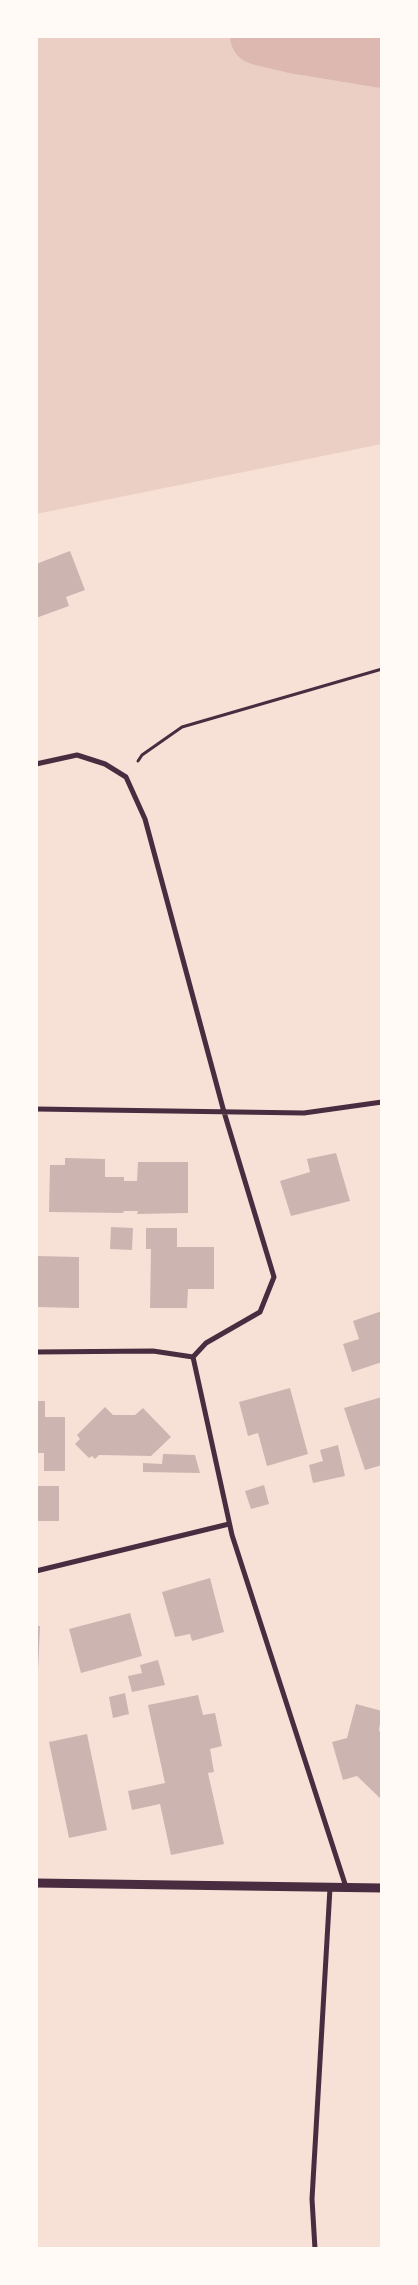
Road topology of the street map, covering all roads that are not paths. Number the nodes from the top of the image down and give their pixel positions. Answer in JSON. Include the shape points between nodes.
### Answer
{"nodes":[{"id":1,"x":36,"y":764,"type":"edge"},
{"id":2,"x":382,"y":1102,"type":"edge"},
{"id":3,"x":36,"y":1109,"type":"edge"},
{"id":4,"x":224,"y":1112,"type":"junction"},
{"id":5,"x":36,"y":1352,"type":"edge"},
{"id":6,"x":193,"y":1358,"type":"junction"},
{"id":7,"x":229,"y":1524,"type":"junction"},
{"id":8,"x":36,"y":1571,"type":"edge"},
{"id":9,"x":36,"y":1883,"type":"edge"},
{"id":10,"x":346,"y":1887,"type":"junction"},
{"id":11,"x":330,"y":1888,"type":"junction"},
{"id":12,"x":382,"y":1888,"type":"edge"},
{"id":13,"x":314,"y":2249,"type":"edge"}],
"edges":[{"from":1,"to":4,"type":"street","via":[[77,755],[104,764],[126,777],[145,819]]},
{"from":2,"to":4,"type":"street","via":[[304,1113]]},
{"from":3,"to":4,"type":"street"},
{"from":4,"to":6,"type":"street","via":[[274,1277],[260,1312],[206,1343]]},
{"from":5,"to":6,"type":"street","via":[[153,1351]]},
{"from":6,"to":7,"type":"street"},
{"from":7,"to":8,"type":"street"},
{"from":7,"to":10,"type":"street"},
{"from":9,"to":11,"type":"street"},
{"from":10,"to":11,"type":"street"},
{"from":10,"to":12,"type":"street"},
{"from":11,"to":13,"type":"street","via":[[312,2199]]}]}
